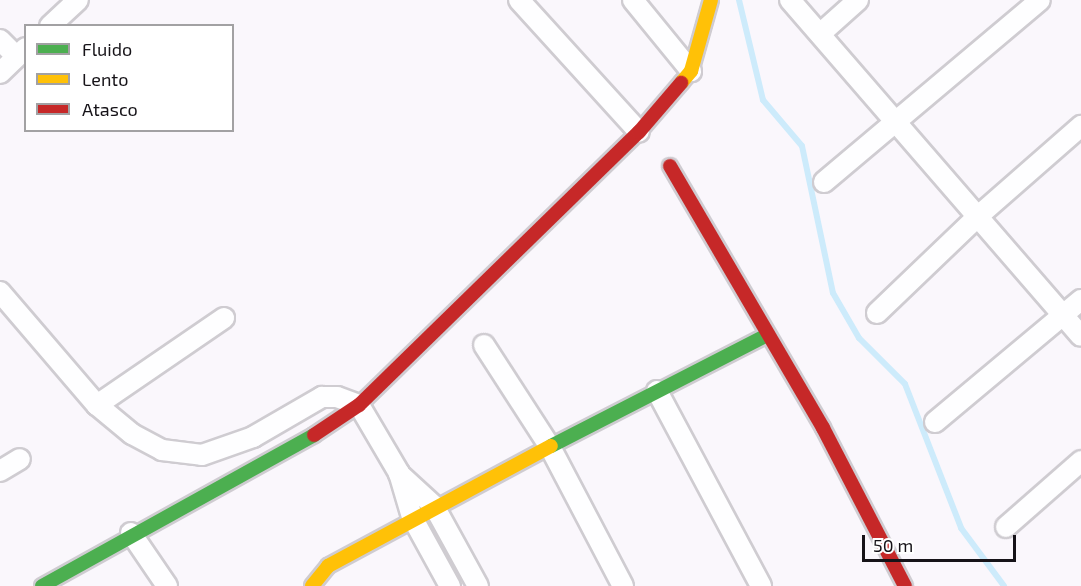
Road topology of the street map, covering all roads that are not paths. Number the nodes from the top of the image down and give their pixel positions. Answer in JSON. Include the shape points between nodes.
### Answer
{"nodes":[{"id":1,"x":78,"y":0,"type":"edge"},
{"id":2,"x":519,"y":0,"type":"edge"},
{"id":3,"x":633,"y":0,"type":"edge"},
{"id":4,"x":711,"y":0,"type":"edge"},
{"id":5,"x":790,"y":0,"type":"edge"},
{"id":6,"x":858,"y":0,"type":"edge"},
{"id":7,"x":1040,"y":0,"type":"edge"},
{"id":8,"x":52,"y":24,"type":"edge"},
{"id":9,"x":820,"y":34,"type":"junction"},
{"id":10,"x":0,"y":39,"type":"edge"},
{"id":11,"x":21,"y":52,"type":"edge"},
{"id":12,"x":692,"y":70,"type":"junction"},
{"id":13,"x":0,"y":73,"type":"edge"},
{"id":14,"x":893,"y":122,"type":"junction"},
{"id":15,"x":1081,"y":126,"type":"edge"},
{"id":16,"x":639,"y":132,"type":"junction"},
{"id":17,"x":670,"y":166,"type":"dead end"},
{"id":18,"x":824,"y":182,"type":"dead end"},
{"id":19,"x":976,"y":218,"type":"junction"},
{"id":20,"x":0,"y":292,"type":"edge"},
{"id":21,"x":1081,"y":300,"type":"edge"},
{"id":22,"x":877,"y":314,"type":"dead end"},
{"id":23,"x":1064,"y":316,"type":"junction"},
{"id":24,"x":224,"y":318,"type":"dead end"},
{"id":25,"x":767,"y":335,"type":"junction"},
{"id":26,"x":1081,"y":336,"type":"edge"},
{"id":27,"x":484,"y":345,"type":"dead end"},
{"id":28,"x":657,"y":391,"type":"junction"},
{"id":29,"x":97,"y":405,"type":"junction"},
{"id":30,"x":359,"y":405,"type":"junction"},
{"id":31,"x":934,"y":422,"type":"dead end"},
{"id":32,"x":550,"y":447,"type":"junction"},
{"id":33,"x":20,"y":459,"type":"dead end"},
{"id":34,"x":1081,"y":461,"type":"edge"},
{"id":35,"x":0,"y":471,"type":"edge"},
{"id":36,"x":399,"y":473,"type":"junction"},
{"id":37,"x":434,"y":506,"type":"junction"},
{"id":38,"x":412,"y":517,"type":"junction"},
{"id":39,"x":1006,"y":527,"type":"dead end"},
{"id":40,"x":131,"y":533,"type":"junction"},
{"id":41,"x":42,"y":586,"type":"edge"},
{"id":42,"x":167,"y":586,"type":"edge"},
{"id":43,"x":312,"y":586,"type":"edge"},
{"id":44,"x":450,"y":586,"type":"edge"},
{"id":45,"x":478,"y":586,"type":"edge"},
{"id":46,"x":623,"y":586,"type":"edge"},
{"id":47,"x":761,"y":586,"type":"edge"},
{"id":48,"x":905,"y":586,"type":"edge"}],
"edges":[{"from":1,"to":8,"type":"street"},
{"from":2,"to":16,"type":"street"},
{"from":3,"to":12,"type":"street"},
{"from":4,"to":12,"type":"street"},
{"from":5,"to":9,"type":"street"},
{"from":6,"to":9,"type":"street"},
{"from":7,"to":14,"type":"street"},
{"from":9,"to":14,"type":"street"},
{"from":10,"to":11,"type":"street"},
{"from":11,"to":13,"type":"street"},
{"from":12,"to":16,"type":"street"},
{"from":14,"to":18,"type":"street"},
{"from":14,"to":19,"type":"street"},
{"from":15,"to":19,"type":"street"},
{"from":16,"to":30,"type":"street"},
{"from":17,"to":25,"type":"street"},
{"from":19,"to":22,"type":"street"},
{"from":19,"to":23,"type":"street"},
{"from":20,"to":29,"type":"street"},
{"from":21,"to":23,"type":"street"},
{"from":23,"to":26,"type":"street"},
{"from":23,"to":31,"type":"street"},
{"from":24,"to":29,"type":"street"},
{"from":25,"to":28,"type":"street"},
{"from":25,"to":48,"type":"street","via":[[823,428]]},
{"from":27,"to":32,"type":"street"},
{"from":28,"to":32,"type":"street"},
{"from":28,"to":47,"type":"street"},
{"from":29,"to":30,"type":"street","via":[[132,434],[162,450],[202,455],[253,437],[322,397],[337,397]]},
{"from":30,"to":36,"type":"street"},
{"from":30,"to":40,"type":"street","via":[[303,443]]},
{"from":32,"to":37,"type":"street"},
{"from":32,"to":46,"type":"street"},
{"from":33,"to":35,"type":"street"},
{"from":34,"to":39,"type":"street"},
{"from":36,"to":37,"type":"street"},
{"from":36,"to":38,"type":"street"},
{"from":37,"to":38,"type":"street"},
{"from":37,"to":45,"type":"street"},
{"from":38,"to":43,"type":"street","via":[[328,566]]},
{"from":38,"to":44,"type":"street"},
{"from":40,"to":41,"type":"street"},
{"from":40,"to":42,"type":"street"}]}
